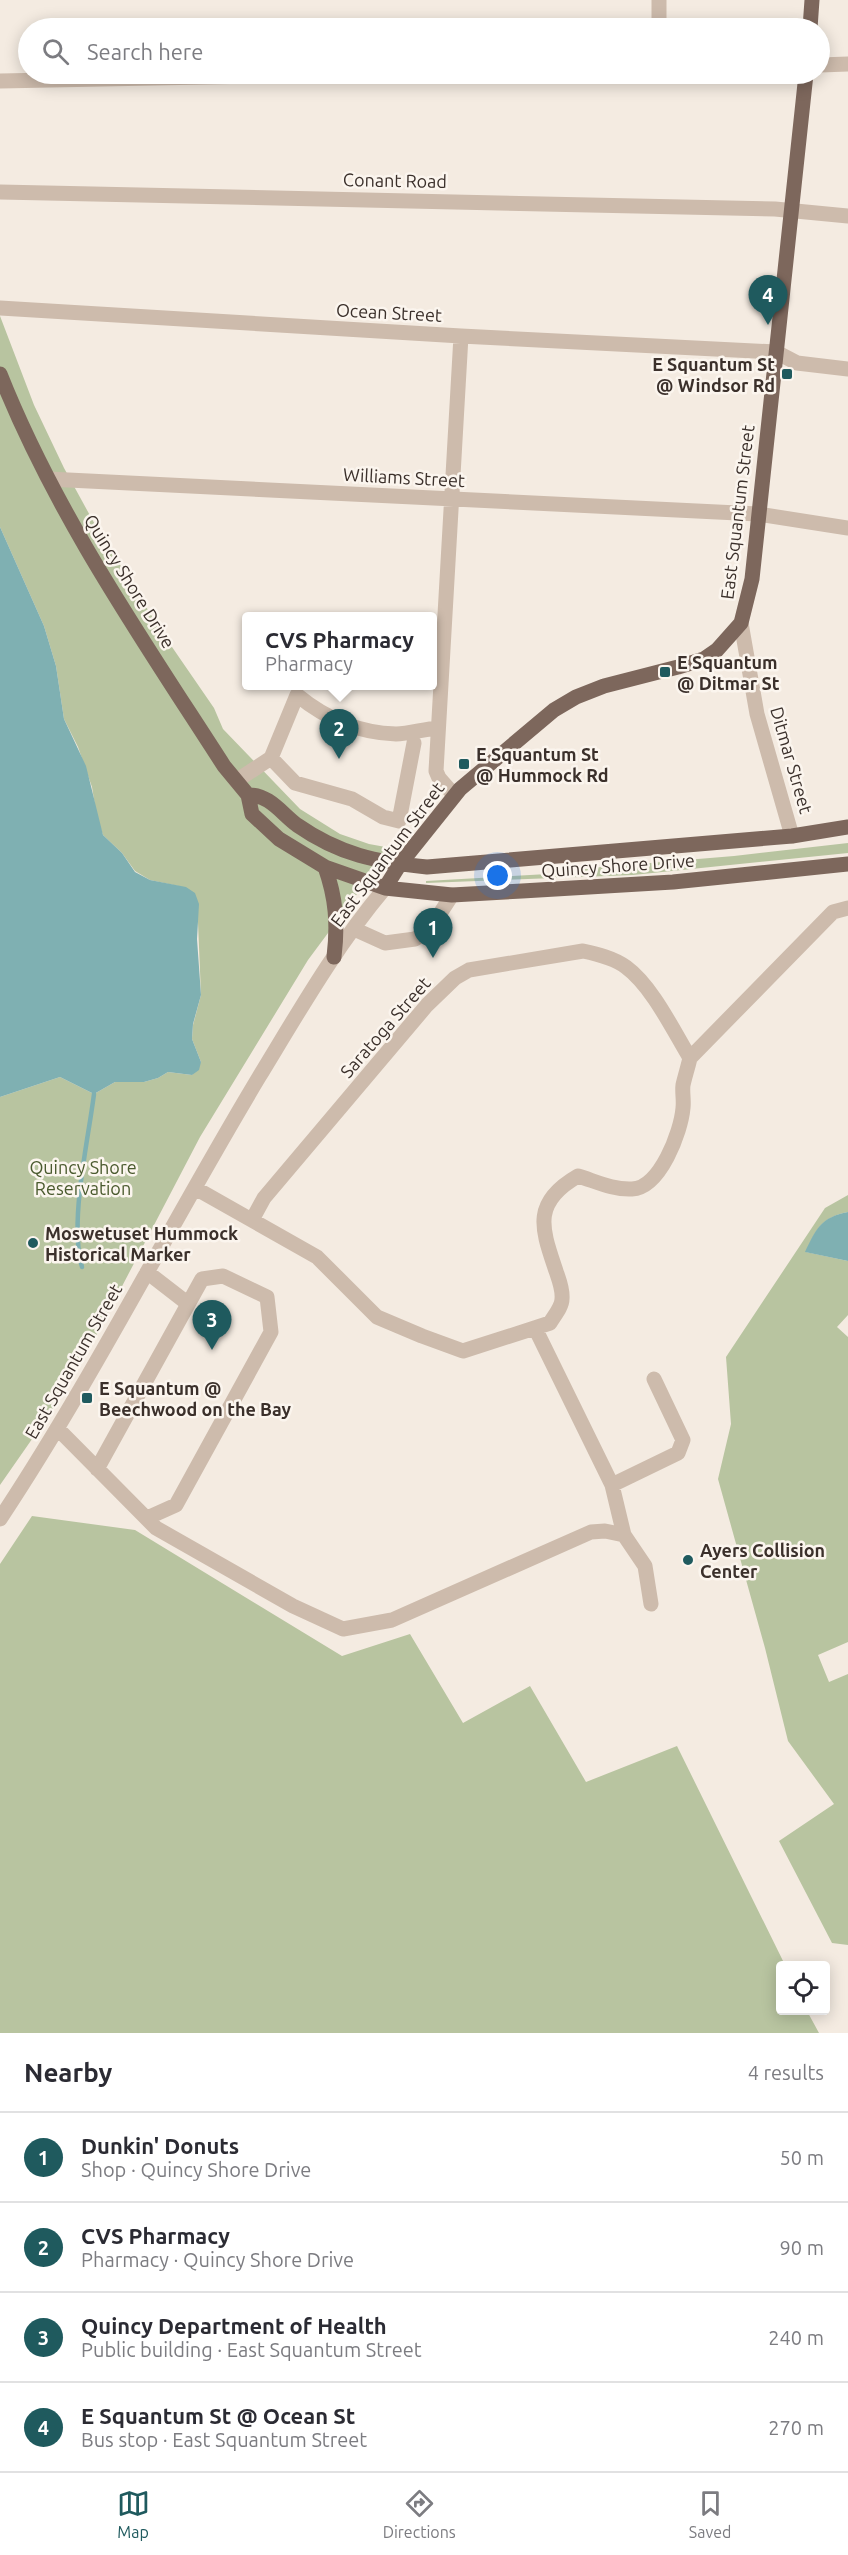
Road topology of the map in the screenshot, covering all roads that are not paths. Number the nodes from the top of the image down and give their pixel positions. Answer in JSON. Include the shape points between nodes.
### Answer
{"nodes":[{"id":1,"x":658,"y":0,"type":"edge"},
{"id":2,"x":812,"y":0,"type":"edge"},
{"id":3,"x":659,"y":18,"type":"edge"},
{"id":4,"x":811,"y":18,"type":"edge"},
{"id":5,"x":848,"y":64,"type":"edge"},
{"id":6,"x":830,"y":65,"type":"edge"},
{"id":7,"x":0,"y":81,"type":"edge"},
{"id":8,"x":18,"y":81,"type":"edge"},
{"id":9,"x":805,"y":84,"type":"edge"},
{"id":10,"x":0,"y":192,"type":"edge"},
{"id":11,"x":790,"y":210,"type":"junction"},
{"id":12,"x":848,"y":216,"type":"edge"},
{"id":13,"x":0,"y":308,"type":"edge"},
{"id":14,"x":461,"y":336,"type":"junction"},
{"id":15,"x":776,"y":352,"type":"junction"},
{"id":16,"x":848,"y":369,"type":"edge"},
{"id":17,"x":0,"y":374,"type":"edge"},
{"id":18,"x":48,"y":479,"type":"junction"},
{"id":19,"x":450,"y":500,"type":"junction"},
{"id":20,"x":758,"y":514,"type":"junction"},
{"id":21,"x":848,"y":528,"type":"edge"},
{"id":22,"x":741,"y":623,"type":"junction"},
{"id":23,"x":438,"y":728,"type":"junction"},
{"id":24,"x":398,"y":734,"type":"junction"},
{"id":25,"x":414,"y":743,"type":"junction"},
{"id":26,"x":436,"y":753,"type":"junction"},
{"id":27,"x":272,"y":759,"type":"junction"},
{"id":28,"x":236,"y":781,"type":"junction"},
{"id":29,"x":248,"y":795,"type":"junction"},
{"id":30,"x":454,"y":795,"type":"junction"},
{"id":31,"x":848,"y":827,"type":"edge"},
{"id":32,"x":792,"y":836,"type":"junction"},
{"id":33,"x":400,"y":864,"type":"junction"},
{"id":34,"x":848,"y":864,"type":"edge"},
{"id":35,"x":325,"y":867,"type":"junction"},
{"id":36,"x":385,"y":888,"type":"junction"},
{"id":37,"x":452,"y":894,"type":"junction"},
{"id":38,"x":848,"y":908,"type":"edge"},
{"id":39,"x":354,"y":928,"type":"junction"},
{"id":40,"x":334,"y":957,"type":"junction"},
{"id":41,"x":690,"y":1058,"type":"junction"},
{"id":42,"x":195,"y":1188,"type":"junction"},
{"id":43,"x":252,"y":1220,"type":"junction"},
{"id":44,"x":147,"y":1272,"type":"junction"},
{"id":45,"x":187,"y":1303,"type":"junction"},
{"id":46,"x":535,"y":1328,"type":"junction"},
{"id":47,"x":654,"y":1379,"type":"dead end"},
{"id":48,"x":57,"y":1428,"type":"junction"},
{"id":49,"x":97,"y":1469,"type":"junction"},
{"id":50,"x":612,"y":1485,"type":"junction"},
{"id":51,"x":147,"y":1518,"type":"junction"},
{"id":52,"x":0,"y":1520,"type":"edge"},
{"id":53,"x":624,"y":1535,"type":"junction"},
{"id":54,"x":651,"y":1604,"type":"dead end"}],
"edges":[{"from":1,"to":3,"type":"street"},
{"from":2,"to":4,"type":"main road"},
{"from":5,"to":6,"type":"street"},
{"from":7,"to":8,"type":"street"},
{"from":9,"to":11,"type":"main road","name":"East Squantum Street"},
{"from":10,"to":11,"type":"street","name":"Conant Road"},
{"from":11,"to":12,"type":"street","name":"Conant Road"},
{"from":11,"to":15,"type":"main road","name":"East Squantum Street"},
{"from":13,"to":14,"type":"street","name":"Ocean Street"},
{"from":14,"to":15,"type":"street","name":"Ocean Street"},
{"from":14,"to":19,"type":"street"},
{"from":15,"to":16,"type":"street","via":[[797,363]]},
{"from":15,"to":20,"type":"main road","name":"East Squantum Street"},
{"from":17,"to":18,"type":"main road","name":"Quincy Shore Drive"},
{"from":18,"to":19,"type":"street","name":"Williams Street"},
{"from":18,"to":28,"type":"main road","name":"Quincy Shore Drive","via":[[111,588]]},
{"from":19,"to":20,"type":"street","name":"Williams Street"},
{"from":19,"to":23,"type":"street"},
{"from":20,"to":21,"type":"street","name":"Williams Street"},
{"from":20,"to":22,"type":"main road","name":"East Squantum Street","via":[[752,579]]},
{"from":22,"to":30,"type":"main road","name":"East Squantum Street","via":[[704,658],[604,686],[554,710]]},
{"from":22,"to":32,"type":"street","name":"Ditmar Street","via":[[757,714]]},
{"from":23,"to":24,"type":"street"},
{"from":23,"to":26,"type":"street"},
{"from":24,"to":25,"type":"street"},
{"from":24,"to":27,"type":"street","via":[[356,729],[297,695]]},
{"from":25,"to":26,"type":"street"},
{"from":25,"to":27,"type":"street","via":[[399,821],[383,817],[352,799],[295,783]]},
{"from":26,"to":30,"type":"street","via":[[436,771]]},
{"from":27,"to":28,"type":"street"},
{"from":28,"to":29,"type":"main road","name":"Quincy Shore Drive"},
{"from":29,"to":33,"type":"main road","name":"Quincy Shore Drive","via":[[264,798],[306,831],[341,850]]},
{"from":29,"to":35,"type":"main road","name":"Quincy Shore Drive","via":[[252,814],[267,829]]},
{"from":30,"to":33,"type":"main road","name":"East Squantum Street"},
{"from":31,"to":32,"type":"main road","name":"Quincy Shore Drive"},
{"from":32,"to":33,"type":"main road","name":"Quincy Shore Drive","via":[[427,867]]},
{"from":33,"to":36,"type":"main road","name":"East Squantum Street"},
{"from":34,"to":37,"type":"main road","name":"Quincy Shore Drive","via":[[673,882]]},
{"from":35,"to":36,"type":"main road","name":"Quincy Shore Drive"},
{"from":35,"to":40,"type":"main road","via":[[336,903]]},
{"from":36,"to":37,"type":"main road","name":"Quincy Shore Drive"},
{"from":36,"to":39,"type":"street","name":"East Squantum Street"},
{"from":37,"to":39,"type":"street","via":[[430,929],[415,939],[385,943]]},
{"from":38,"to":41,"type":"street","via":[[832,912]]},
{"from":39,"to":40,"type":"street","name":"East Squantum Street"},
{"from":40,"to":42,"type":"street","name":"East Squantum Street"},
{"from":41,"to":43,"type":"street","name":"Saratoga Street","via":[[640,979],[625,965],[601,955],[583,951],[469,970],[427,1005],[264,1198]]},
{"from":41,"to":46,"type":"street","via":[[677,1135],[649,1183],[634,1189],[614,1188],[578,1176],[554,1194],[543,1215],[543,1231],[562,1300],[549,1323]]},
{"from":42,"to":43,"type":"street"},
{"from":42,"to":44,"type":"street","name":"East Squantum Street"},
{"from":43,"to":46,"type":"street","via":[[317,1257],[376,1317],[422,1336],[463,1351]]},
{"from":44,"to":45,"type":"street"},
{"from":44,"to":48,"type":"street","name":"East Squantum Street"},
{"from":45,"to":49,"type":"street"},
{"from":45,"to":51,"type":"street","via":[[202,1279],[223,1276],[267,1297],[271,1332],[176,1504]]},
{"from":46,"to":50,"type":"street"},
{"from":47,"to":50,"type":"street","via":[[682,1440],[682,1448]]},
{"from":48,"to":49,"type":"street"},
{"from":48,"to":52,"type":"street","name":"East Squantum Street"},
{"from":49,"to":51,"type":"street"},
{"from":50,"to":53,"type":"street"},
{"from":51,"to":53,"type":"street","via":[[156,1528],[293,1606],[343,1629],[392,1620],[591,1532]]},
{"from":53,"to":54,"type":"street","via":[[645,1566]]}]}
